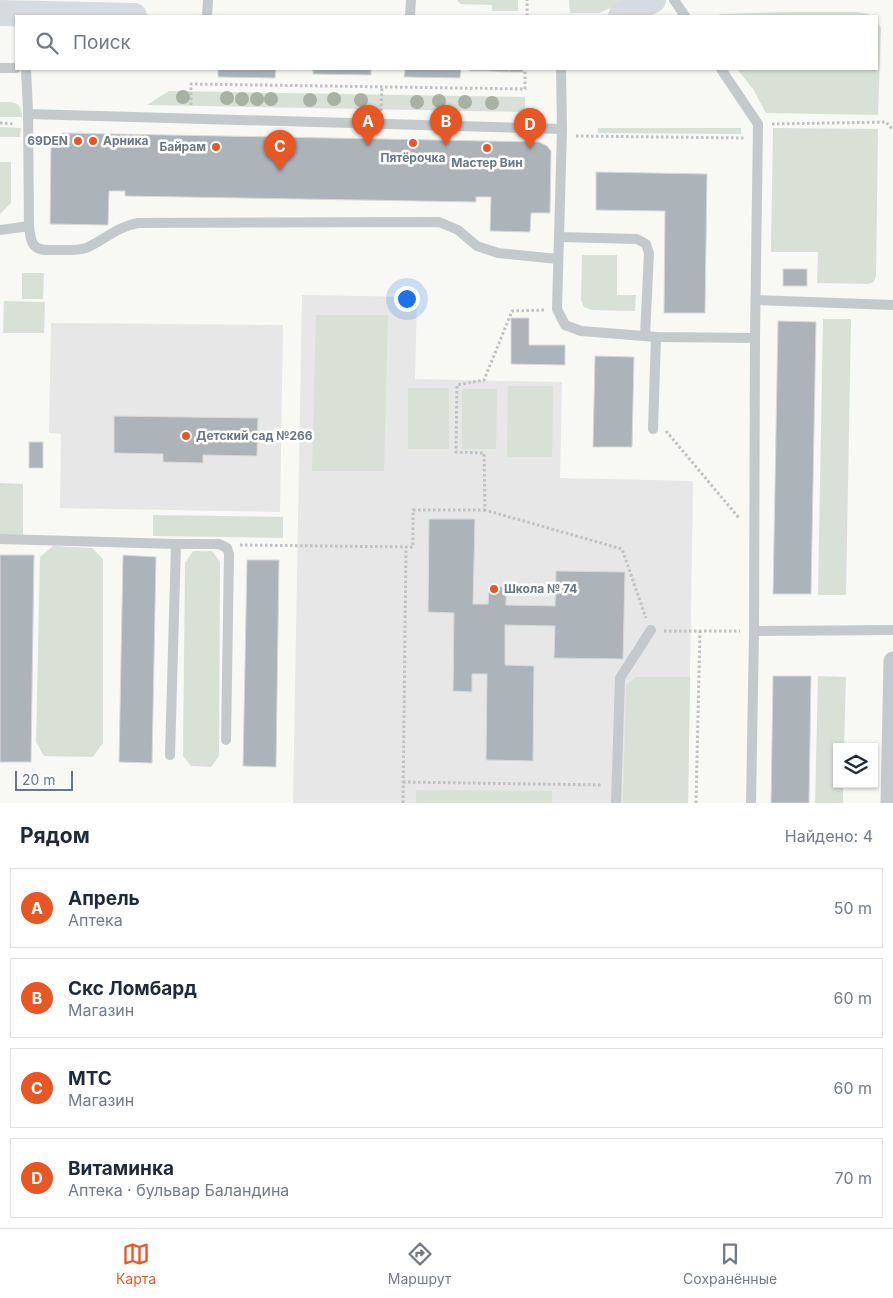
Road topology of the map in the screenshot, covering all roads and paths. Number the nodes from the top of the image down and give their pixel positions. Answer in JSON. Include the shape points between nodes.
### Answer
{"nodes":[{"id":1,"x":208,"y":0,"type":"edge"},
{"id":2,"x":411,"y":0,"type":"edge"},
{"id":3,"x":527,"y":0,"type":"edge"},
{"id":4,"x":653,"y":0,"type":"edge"},
{"id":5,"x":674,"y":0,"type":"edge"},
{"id":6,"x":24,"y":13,"type":"edge"},
{"id":7,"x":97,"y":15,"type":"edge"},
{"id":8,"x":207,"y":15,"type":"edge"},
{"id":9,"x":410,"y":15,"type":"edge"},
{"id":10,"x":527,"y":15,"type":"edge"},
{"id":11,"x":623,"y":15,"type":"edge"},
{"id":12,"x":684,"y":15,"type":"edge"},
{"id":13,"x":0,"y":68,"type":"edge"},
{"id":14,"x":15,"y":68,"type":"edge"},
{"id":15,"x":26,"y":70,"type":"edge"},
{"id":16,"x":525,"y":70,"type":"edge"},
{"id":17,"x":561,"y":70,"type":"edge"},
{"id":18,"x":722,"y":70,"type":"edge"},
{"id":19,"x":28,"y":114,"type":"junction"},
{"id":20,"x":191,"y":118,"type":"junction"},
{"id":21,"x":758,"y":124,"type":"junction"},
{"id":22,"x":562,"y":129,"type":"junction"},
{"id":23,"x":893,"y":130,"type":"edge"},
{"id":24,"x":29,"y":226,"type":"junction"},
{"id":25,"x":0,"y":230,"type":"edge"},
{"id":26,"x":558,"y":237,"type":"junction"},
{"id":27,"x":558,"y":259,"type":"junction"},
{"id":28,"x":756,"y":300,"type":"junction"},
{"id":29,"x":893,"y":305,"type":"edge"},
{"id":30,"x":557,"y":309,"type":"junction"},
{"id":31,"x":645,"y":336,"type":"junction"},
{"id":32,"x":656,"y":337,"type":"junction"},
{"id":33,"x":755,"y":338,"type":"junction"},
{"id":34,"x":654,"y":429,"type":"dead end"},
{"id":35,"x":665,"y":430,"type":"dead end"},
{"id":36,"x":485,"y":510,"type":"junction"},
{"id":37,"x":740,"y":519,"type":"dead end"},
{"id":38,"x":0,"y":539,"type":"edge"},
{"id":39,"x":176,"y":544,"type":"junction"},
{"id":40,"x":220,"y":544,"type":"junction"},
{"id":41,"x":406,"y":547,"type":"junction"},
{"id":42,"x":650,"y":630,"type":"junction"},
{"id":43,"x":893,"y":630,"type":"edge"},
{"id":44,"x":700,"y":631,"type":"junction"},
{"id":45,"x":754,"y":631,"type":"junction"},
{"id":46,"x":893,"y":661,"type":"edge"},
{"id":47,"x":226,"y":740,"type":"dead end"},
{"id":48,"x":170,"y":755,"type":"dead end"},
{"id":49,"x":403,"y":782,"type":"junction"},
{"id":50,"x":617,"y":785,"type":"junction"},
{"id":51,"x":891,"y":793,"type":"edge"},
{"id":52,"x":403,"y":803,"type":"edge"},
{"id":53,"x":616,"y":803,"type":"edge"},
{"id":54,"x":696,"y":803,"type":"edge"},
{"id":55,"x":751,"y":803,"type":"edge"}],
"edges":[{"from":1,"to":8,"type":"lane"},
{"from":2,"to":9,"type":"lane"},
{"from":3,"to":10,"type":"path"},
{"from":4,"to":11,"type":"street"},
{"from":5,"to":12,"type":"lane"},
{"from":6,"to":7,"type":"street"},
{"from":13,"to":14,"type":"lane"},
{"from":15,"to":19,"type":"lane"},
{"from":16,"to":20,"type":"path","via":[[525,89],[192,84]]},
{"from":17,"to":22,"type":"lane"},
{"from":18,"to":21,"type":"lane"},
{"from":19,"to":20,"type":"lane"},
{"from":19,"to":24,"type":"lane"},
{"from":20,"to":22,"type":"lane"},
{"from":21,"to":23,"type":"path","via":[[886,122]]},
{"from":21,"to":28,"type":"lane"},
{"from":22,"to":26,"type":"lane"},
{"from":24,"to":25,"type":"lane"},
{"from":24,"to":27,"type":"lane","via":[[36,248],[77,250],[129,224],[138,223],[438,222],[458,230],[477,246],[498,253]]},
{"from":26,"to":27,"type":"lane"},
{"from":26,"to":31,"type":"lane","via":[[637,239],[646,244]]},
{"from":27,"to":30,"type":"lane"},
{"from":28,"to":29,"type":"lane"},
{"from":28,"to":33,"type":"lane"},
{"from":30,"to":31,"type":"lane","via":[[565,325],[581,331]]},
{"from":30,"to":36,"type":"path","via":[[512,311],[484,380],[457,385],[456,452],[484,453]]},
{"from":31,"to":32,"type":"lane"},
{"from":32,"to":33,"type":"lane"},
{"from":32,"to":34,"type":"lane"},
{"from":33,"to":45,"type":"lane"},
{"from":35,"to":37,"type":"path"},
{"from":36,"to":41,"type":"path","via":[[413,510],[413,547]]},
{"from":36,"to":42,"type":"path","via":[[622,549]]},
{"from":38,"to":39,"type":"lane"},
{"from":39,"to":40,"type":"lane"},
{"from":39,"to":48,"type":"lane"},
{"from":40,"to":41,"type":"path"},
{"from":40,"to":47,"type":"lane","via":[[227,548],[229,554]]},
{"from":41,"to":49,"type":"path"},
{"from":42,"to":44,"type":"path"},
{"from":42,"to":50,"type":"lane","via":[[620,678]]},
{"from":43,"to":45,"type":"lane"},
{"from":44,"to":45,"type":"path"},
{"from":44,"to":54,"type":"path"},
{"from":45,"to":55,"type":"lane"},
{"from":46,"to":51,"type":"street"},
{"from":49,"to":50,"type":"path"},
{"from":49,"to":52,"type":"path"},
{"from":50,"to":53,"type":"lane"}]}
